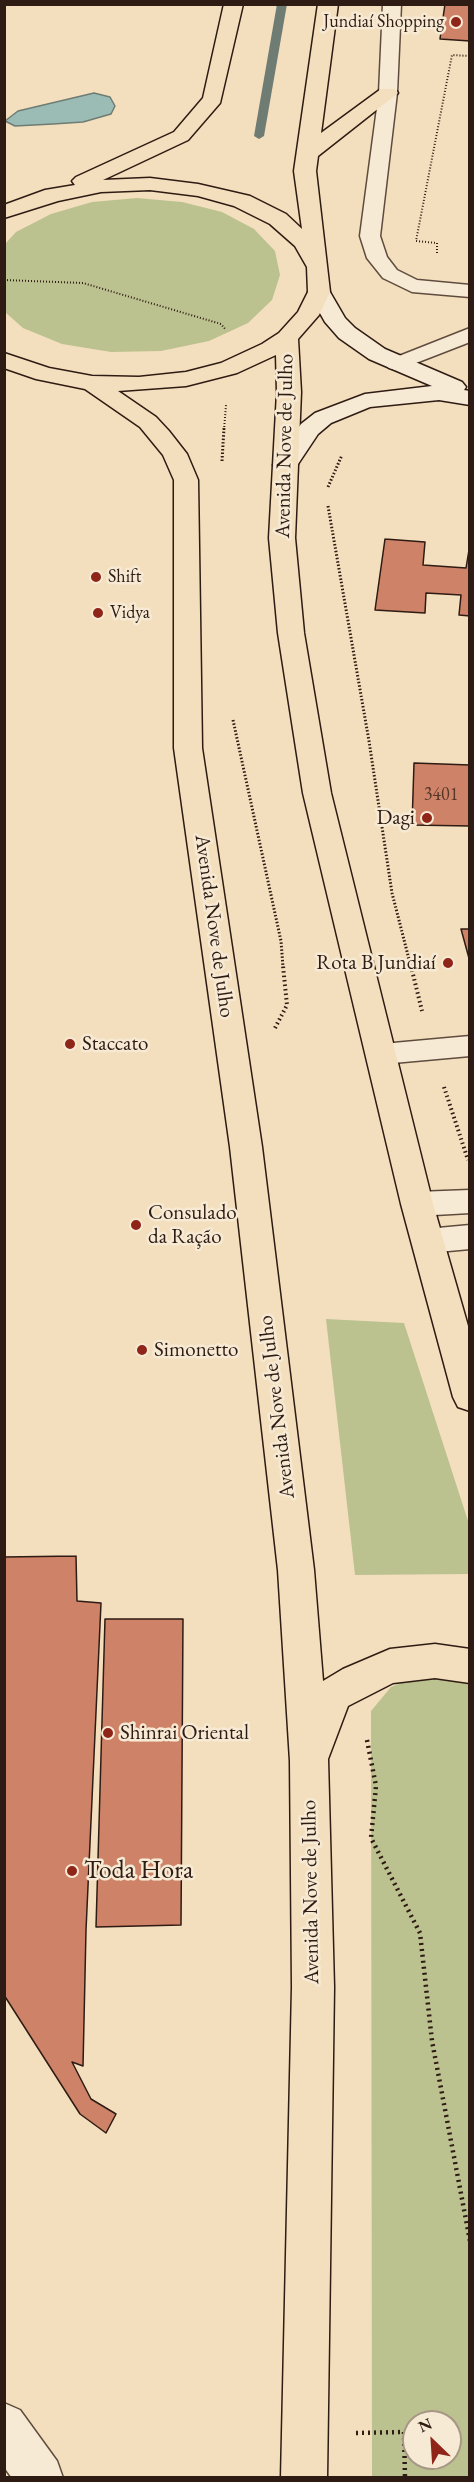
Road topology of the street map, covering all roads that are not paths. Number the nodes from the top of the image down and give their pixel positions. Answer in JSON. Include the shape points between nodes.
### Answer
{"nodes":[{"id":1,"x":234,"y":4,"type":"edge"},
{"id":2,"x":328,"y":4,"type":"edge"},
{"id":3,"x":392,"y":4,"type":"edge"},
{"id":4,"x":388,"y":93,"type":"junction"},
{"id":5,"x":307,"y":154,"type":"junction"},
{"id":6,"x":53,"y":195,"type":"junction"},
{"id":7,"x":6,"y":211,"type":"edge"},
{"id":8,"x":318,"y":267,"type":"junction"},
{"id":9,"x":470,"y":291,"type":"edge"},
{"id":10,"x":319,"y":292,"type":"junction"},
{"id":11,"x":470,"y":334,"type":"edge"},
{"id":12,"x":287,"y":338,"type":"junction"},
{"id":13,"x":4,"y":360,"type":"edge"},
{"id":14,"x":396,"y":363,"type":"junction"},
{"id":15,"x":92,"y":382,"type":"junction"},
{"id":16,"x":470,"y":393,"type":"edge"},
{"id":17,"x":470,"y":398,"type":"edge"},
{"id":18,"x":285,"y":465,"type":"junction"},
{"id":19,"x":470,"y":1046,"type":"edge"},
{"id":20,"x":382,"y":1054,"type":"junction"},
{"id":21,"x":470,"y":1201,"type":"edge"},
{"id":22,"x":417,"y":1203,"type":"junction"},
{"id":23,"x":470,"y":1237,"type":"edge"},
{"id":24,"x":427,"y":1241,"type":"junction"},
{"id":25,"x":470,"y":1397,"type":"edge"},
{"id":26,"x":470,"y":1666,"type":"edge"},
{"id":27,"x":309,"y":1761,"type":"junction"},
{"id":28,"x":4,"y":2426,"type":"edge"},
{"id":29,"x":40,"y":2478,"type":"edge"},
{"id":30,"x":304,"y":2478,"type":"edge"}],
"edges":[{"from":1,"to":6,"type":"main road","via":[[213,99],[181,136]]},
{"from":2,"to":5,"type":"main road"},
{"from":3,"to":4,"type":"lane"},
{"from":4,"to":5,"type":"main road"},
{"from":4,"to":9,"type":"lane","via":[[370,236],[377,258],[390,274],[412,286]]},
{"from":5,"to":8,"type":"main road","via":[[305,171]]},
{"from":6,"to":7,"type":"main road"},
{"from":6,"to":8,"type":"main road","via":[[100,186],[150,184],[231,198],[278,219],[304,242]]},
{"from":8,"to":10,"type":"main road"},
{"from":10,"to":12,"type":"main road","via":[[308,315]]},
{"from":10,"to":14,"type":"street","via":[[347,333]]},
{"from":11,"to":14,"type":"lane"},
{"from":12,"to":15,"type":"main road","via":[[229,368],[139,384]]},
{"from":12,"to":18,"type":"main road","name":"Avenida Nove de Julho"},
{"from":13,"to":15,"type":"main road","via":[[44,374]]},
{"from":14,"to":16,"type":"street"},
{"from":15,"to":27,"type":"main road","name":"Avenida Nove de Julho","via":[[154,429],[175,454],[186,480],[188,748],[248,1159],[296,1570]]},
{"from":17,"to":18,"type":"street","via":[[421,393],[365,401],[316,423]]},
{"from":18,"to":20,"type":"main road","name":"Avenida Nove de Julho","via":[[282,538],[291,633],[317,793]]},
{"from":19,"to":20,"type":"lane"},
{"from":20,"to":22,"type":"main road","name":"Avenida Nove de Julho"},
{"from":21,"to":22,"type":"lane"},
{"from":22,"to":24,"type":"main road","name":"Avenida Nove de Julho"},
{"from":23,"to":24,"type":"lane"},
{"from":24,"to":25,"type":"main road","name":"Avenida Nove de Julho"},
{"from":26,"to":27,"type":"main road","via":[[435,1661],[390,1666],[356,1681],[333,1695]]},
{"from":27,"to":30,"type":"main road","name":"Avenida Nove de Julho","via":[[313,1987]]},
{"from":28,"to":29,"type":"street"}]}
